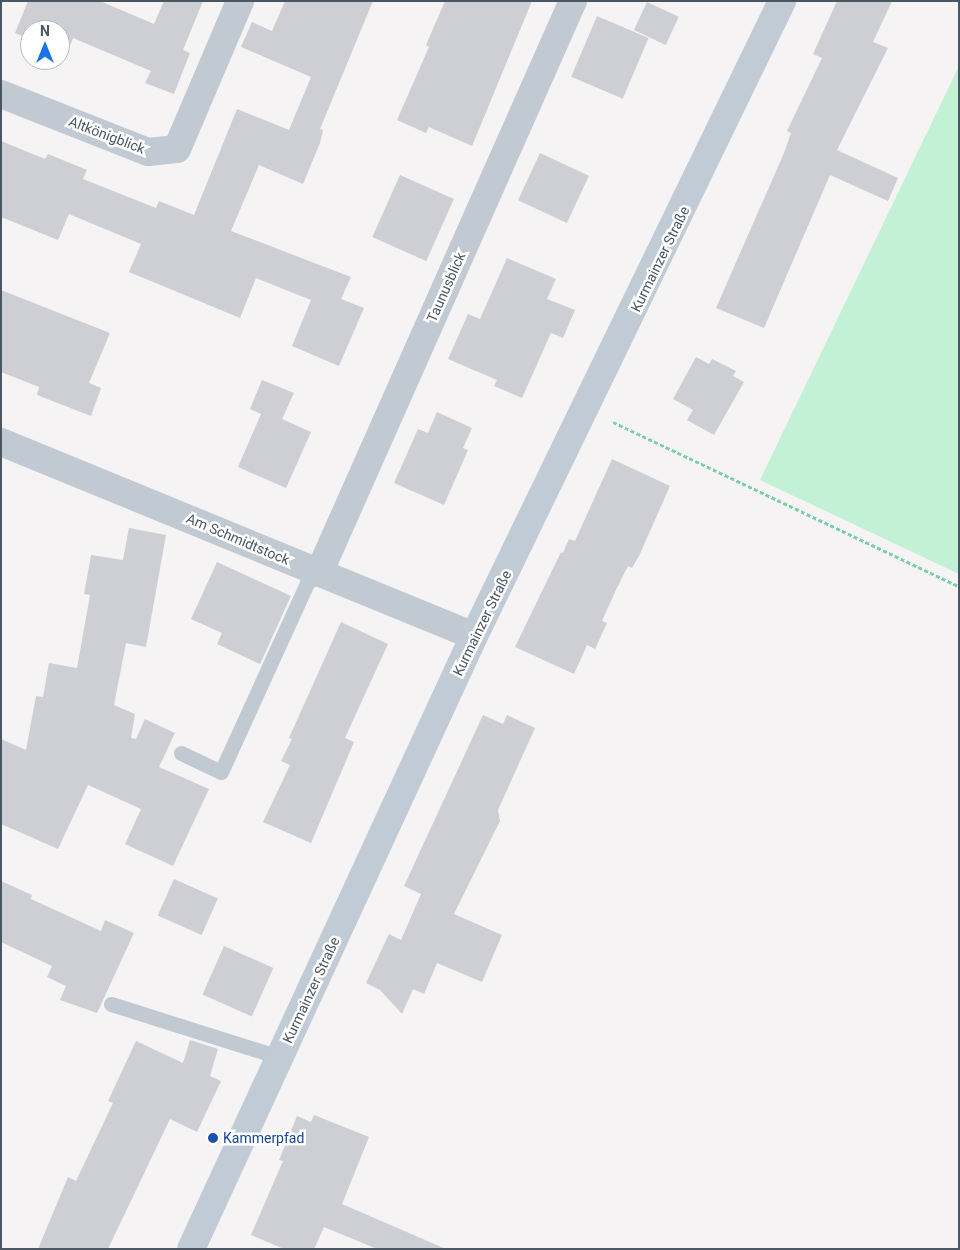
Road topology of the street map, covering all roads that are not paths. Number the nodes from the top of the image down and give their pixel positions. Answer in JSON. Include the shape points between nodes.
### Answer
{"nodes":[{"id":1,"x":240,"y":1,"type":"edge"},
{"id":2,"x":573,"y":1,"type":"edge"},
{"id":3,"x":782,"y":1,"type":"edge"},
{"id":4,"x":1,"y":94,"type":"edge"},
{"id":5,"x":1,"y":442,"type":"edge"},
{"id":6,"x":319,"y":573,"type":"junction"},
{"id":7,"x":474,"y":636,"type":"junction"},
{"id":8,"x":181,"y":753,"type":"dead end"},
{"id":9,"x":111,"y":1004,"type":"dead end"},
{"id":10,"x":279,"y":1058,"type":"junction"},
{"id":11,"x":191,"y":1249,"type":"edge"}],
"edges":[{"from":1,"to":4,"type":"street","name":"Altkönigblick","via":[[178,149],[148,152]]},
{"from":2,"to":6,"type":"street","name":"Taunusblick"},
{"from":3,"to":7,"type":"main road","name":"Kurmainzer Straße"},
{"from":5,"to":6,"type":"street","name":"Am Schmidtstock"},
{"from":6,"to":7,"type":"street","name":"Am Schmidtstock"},
{"from":6,"to":8,"type":"lane","via":[[307,583],[221,772]]},
{"from":7,"to":10,"type":"main road","name":"Kurmainzer Straße"},
{"from":9,"to":10,"type":"lane"},
{"from":10,"to":11,"type":"main road","name":"Kurmainzer Straße"}]}
